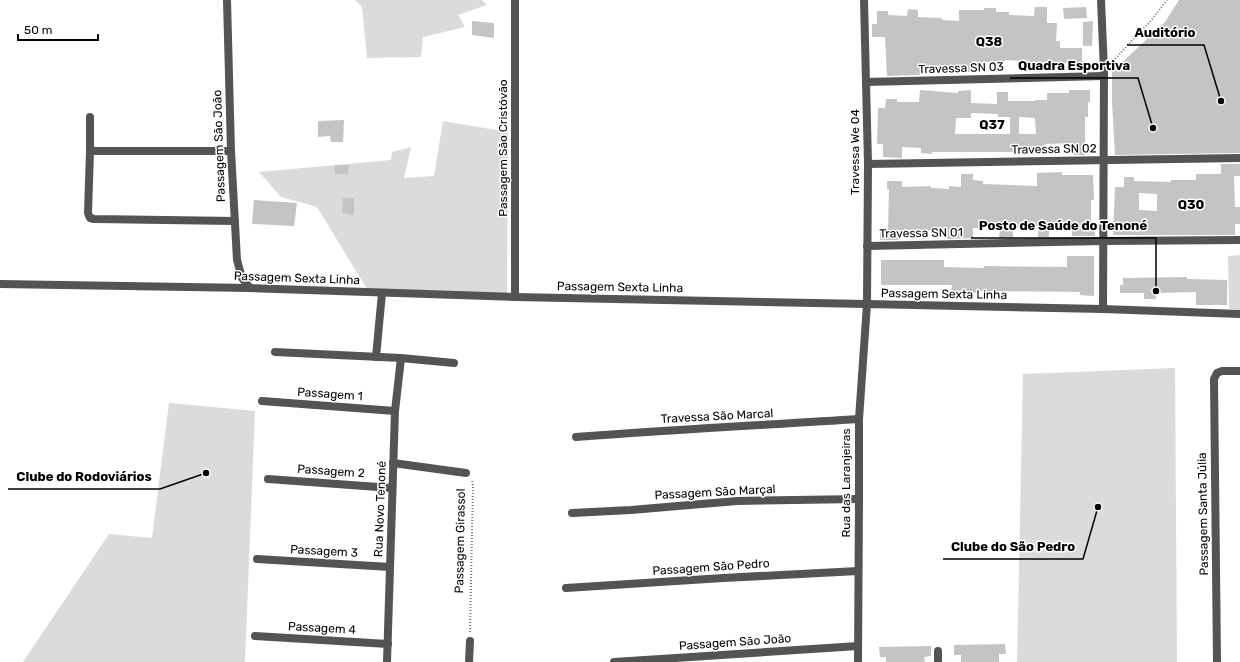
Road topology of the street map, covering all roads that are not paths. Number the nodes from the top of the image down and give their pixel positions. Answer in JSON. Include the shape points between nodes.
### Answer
{"nodes":[{"id":1,"x":227,"y":0,"type":"edge"},
{"id":2,"x":516,"y":0,"type":"edge"},
{"id":3,"x":864,"y":0,"type":"edge"},
{"id":4,"x":1101,"y":0,"type":"edge"},
{"id":5,"x":1104,"y":73,"type":"junction"},
{"id":6,"x":866,"y":82,"type":"junction"},
{"id":7,"x":90,"y":117,"type":"dead end"},
{"id":8,"x":90,"y":151,"type":"junction"},
{"id":9,"x":230,"y":151,"type":"junction"},
{"id":10,"x":1240,"y":158,"type":"edge"},
{"id":11,"x":1104,"y":160,"type":"junction"},
{"id":12,"x":868,"y":164,"type":"junction"},
{"id":13,"x":235,"y":221,"type":"junction"},
{"id":14,"x":1240,"y":240,"type":"edge"},
{"id":15,"x":1104,"y":241,"type":"junction"},
{"id":16,"x":867,"y":246,"type":"junction"},
{"id":17,"x":0,"y":284,"type":"edge"},
{"id":18,"x":250,"y":288,"type":"junction"},
{"id":19,"x":382,"y":293,"type":"junction"},
{"id":20,"x":514,"y":297,"type":"junction"},
{"id":21,"x":866,"y":304,"type":"junction"},
{"id":22,"x":1103,"y":309,"type":"junction"},
{"id":23,"x":1240,"y":314,"type":"edge"},
{"id":24,"x":275,"y":352,"type":"dead end"},
{"id":25,"x":376,"y":357,"type":"junction"},
{"id":26,"x":401,"y":358,"type":"junction"},
{"id":27,"x":454,"y":363,"type":"dead end"},
{"id":28,"x":1240,"y":371,"type":"edge"},
{"id":29,"x":262,"y":401,"type":"dead end"},
{"id":30,"x":395,"y":411,"type":"junction"},
{"id":31,"x":858,"y":419,"type":"junction"},
{"id":32,"x":576,"y":437,"type":"dead end"},
{"id":33,"x":393,"y":463,"type":"junction"},
{"id":34,"x":466,"y":473,"type":"road end"},
{"id":35,"x":268,"y":479,"type":"dead end"},
{"id":36,"x":392,"y":488,"type":"junction"},
{"id":37,"x":859,"y":499,"type":"junction"},
{"id":38,"x":572,"y":513,"type":"dead end"},
{"id":39,"x":257,"y":559,"type":"dead end"},
{"id":40,"x":390,"y":567,"type":"junction"},
{"id":41,"x":858,"y":571,"type":"junction"},
{"id":42,"x":566,"y":588,"type":"dead end"},
{"id":43,"x":255,"y":636,"type":"dead end"},
{"id":44,"x":470,"y":641,"type":"road end"},
{"id":45,"x":388,"y":644,"type":"junction"},
{"id":46,"x":858,"y":646,"type":"junction"},
{"id":47,"x":938,"y":651,"type":"dead end"},
{"id":48,"x":387,"y":662,"type":"edge"},
{"id":49,"x":469,"y":662,"type":"edge"},
{"id":50,"x":614,"y":662,"type":"edge"},
{"id":51,"x":858,"y":662,"type":"edge"},
{"id":52,"x":938,"y":662,"type":"edge"},
{"id":53,"x":1217,"y":662,"type":"edge"}],
"edges":[{"from":1,"to":9,"type":"street","name":"Passagem São João"},
{"from":2,"to":20,"type":"street","name":"Passagem São Cristóvão"},
{"from":3,"to":6,"type":"street","name":"Travessa We 04"},
{"from":4,"to":5,"type":"street"},
{"from":5,"to":6,"type":"street","name":"Travessa SN 03"},
{"from":5,"to":11,"type":"street"},
{"from":6,"to":12,"type":"street","name":"Travessa We 04"},
{"from":7,"to":8,"type":"street"},
{"from":8,"to":9,"type":"street"},
{"from":8,"to":13,"type":"street","via":[[90,218]]},
{"from":9,"to":13,"type":"street","name":"Passagem São João"},
{"from":10,"to":11,"type":"street","name":"Travessa SN 02"},
{"from":11,"to":12,"type":"street","name":"Travessa SN 02"},
{"from":11,"to":15,"type":"street"},
{"from":12,"to":16,"type":"street","name":"Travessa We 04"},
{"from":13,"to":18,"type":"street","name":"Passagem São João","via":[[237,260],[242,278]]},
{"from":14,"to":15,"type":"street","name":"Travessa SN 01"},
{"from":15,"to":16,"type":"street","name":"Travessa SN 01"},
{"from":15,"to":22,"type":"street"},
{"from":16,"to":21,"type":"street","name":"Travessa We 04"},
{"from":17,"to":18,"type":"street","name":"Passagem Sexta Linha"},
{"from":18,"to":19,"type":"street","name":"Passagem Sexta Linha"},
{"from":19,"to":20,"type":"street","name":"Passagem Sexta Linha"},
{"from":19,"to":25,"type":"street"},
{"from":20,"to":21,"type":"street","name":"Passagem Sexta Linha"},
{"from":21,"to":22,"type":"street","name":"Passagem Sexta Linha"},
{"from":21,"to":31,"type":"street","name":"Rua das Laranjeiras"},
{"from":22,"to":23,"type":"street","name":"Passagem Sexta Linha"},
{"from":24,"to":25,"type":"street"},
{"from":25,"to":26,"type":"street"},
{"from":26,"to":27,"type":"street"},
{"from":26,"to":30,"type":"street","name":"Rua Novo Tenoné"},
{"from":28,"to":53,"type":"street","name":"Passagem Santa Júlia","via":[[1222,371],[1216,373],[1214,379]]},
{"from":29,"to":30,"type":"street","name":"Passagem 1"},
{"from":30,"to":33,"type":"street","name":"Rua Novo Tenoné"},
{"from":31,"to":32,"type":"street","name":"Travessa São Marcal"},
{"from":31,"to":37,"type":"street","name":"Rua das Laranjeiras"},
{"from":33,"to":34,"type":"street","name":"Passagem Girassol"},
{"from":33,"to":36,"type":"street","name":"Rua Novo Tenoné"},
{"from":35,"to":36,"type":"street","name":"Passagem 2"},
{"from":36,"to":40,"type":"street","name":"Rua Novo Tenoné"},
{"from":37,"to":38,"type":"street","name":"Passagem São Marçal","via":[[737,501]]},
{"from":37,"to":41,"type":"street","name":"Rua das Laranjeiras"},
{"from":39,"to":40,"type":"street","name":"Passagem 3"},
{"from":40,"to":45,"type":"street","name":"Rua Novo Tenoné"},
{"from":41,"to":42,"type":"street","name":"Passagem São Pedro"},
{"from":41,"to":46,"type":"street","name":"Rua das Laranjeiras"},
{"from":43,"to":45,"type":"street","name":"Passagem 4"},
{"from":44,"to":49,"type":"street"},
{"from":45,"to":48,"type":"street","name":"Rua Novo Tenoné"},
{"from":46,"to":50,"type":"street","name":"Passagem São João"},
{"from":46,"to":51,"type":"street","name":"Rua das Laranjeiras"},
{"from":47,"to":52,"type":"street"}]}
